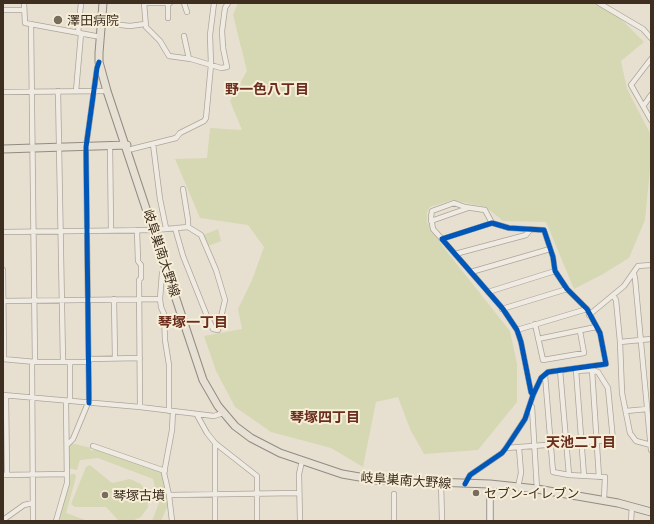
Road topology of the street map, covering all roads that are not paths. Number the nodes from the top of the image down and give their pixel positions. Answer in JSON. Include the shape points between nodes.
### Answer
{"nodes":[{"id":1,"x":24,"y":3,"type":"edge"},
{"id":2,"x":81,"y":3,"type":"edge"},
{"id":3,"x":103,"y":3,"type":"edge"},
{"id":4,"x":144,"y":3,"type":"edge"},
{"id":5,"x":169,"y":3,"type":"edge"},
{"id":6,"x":184,"y":3,"type":"edge"},
{"id":7,"x":214,"y":3,"type":"edge"},
{"id":8,"x":228,"y":3,"type":"edge"},
{"id":9,"x":599,"y":3,"type":"edge"},
{"id":10,"x":214,"y":9,"type":"junction"},
{"id":11,"x":224,"y":9,"type":"junction"},
{"id":12,"x":3,"y":10,"type":"edge"},
{"id":13,"x":24,"y":10,"type":"junction"},
{"id":14,"x":187,"y":12,"type":"dead end"},
{"id":15,"x":168,"y":18,"type":"dead end"},
{"id":16,"x":102,"y":23,"type":"junction"},
{"id":17,"x":31,"y":24,"type":"junction"},
{"id":18,"x":145,"y":24,"type":"junction"},
{"id":19,"x":79,"y":33,"type":"junction"},
{"id":20,"x":184,"y":36,"type":"dead end"},
{"id":21,"x":100,"y":38,"type":"junction"},
{"id":22,"x":651,"y":38,"type":"edge"},
{"id":23,"x":189,"y":59,"type":"junction"},
{"id":24,"x":651,"y":59,"type":"edge"},
{"id":25,"x":99,"y":62,"type":"junction"},
{"id":26,"x":211,"y":65,"type":"junction"},
{"id":27,"x":31,"y":91,"type":"junction"},
{"id":28,"x":58,"y":91,"type":"junction"},
{"id":29,"x":108,"y":91,"type":"junction"},
{"id":30,"x":3,"y":92,"type":"edge"},
{"id":31,"x":76,"y":92,"type":"junction"},
{"id":32,"x":94,"y":92,"type":"junction"},
{"id":33,"x":651,"y":95,"type":"edge"},
{"id":34,"x":644,"y":105,"type":"junction"},
{"id":35,"x":651,"y":120,"type":"edge"},
{"id":36,"x":153,"y":144,"type":"junction"},
{"id":37,"x":110,"y":146,"type":"junction"},
{"id":38,"x":86,"y":147,"type":"junction"},
{"id":39,"x":127,"y":147,"type":"junction"},
{"id":40,"x":3,"y":148,"type":"edge"},
{"id":41,"x":32,"y":148,"type":"junction"},
{"id":42,"x":59,"y":148,"type":"junction"},
{"id":43,"x":183,"y":189,"type":"dead end"},
{"id":44,"x":468,"y":208,"type":"junction"},
{"id":45,"x":431,"y":221,"type":"junction"},
{"id":46,"x":492,"y":223,"type":"junction"},
{"id":47,"x":188,"y":227,"type":"junction"},
{"id":48,"x":166,"y":228,"type":"junction"},
{"id":49,"x":175,"y":228,"type":"junction"},
{"id":50,"x":137,"y":230,"type":"junction"},
{"id":51,"x":154,"y":230,"type":"junction"},
{"id":52,"x":530,"y":230,"type":"junction"},
{"id":53,"x":61,"y":231,"type":"junction"},
{"id":54,"x":87,"y":231,"type":"junction"},
{"id":55,"x":111,"y":231,"type":"junction"},
{"id":56,"x":3,"y":232,"type":"edge"},
{"id":57,"x":34,"y":232,"type":"junction"},
{"id":58,"x":442,"y":239,"type":"junction"},
{"id":59,"x":550,"y":249,"type":"junction"},
{"id":60,"x":455,"y":254,"type":"junction"},
{"id":61,"x":651,"y":265,"type":"edge"},
{"id":62,"x":167,"y":269,"type":"junction"},
{"id":63,"x":3,"y":270,"type":"edge"},
{"id":64,"x":555,"y":271,"type":"junction"},
{"id":65,"x":471,"y":272,"type":"junction"},
{"id":66,"x":634,"y":274,"type":"junction"},
{"id":67,"x":567,"y":289,"type":"junction"},
{"id":68,"x":488,"y":292,"type":"junction"},
{"id":69,"x":613,"y":295,"type":"junction"},
{"id":70,"x":139,"y":299,"type":"junction"},
{"id":71,"x":160,"y":299,"type":"junction"},
{"id":72,"x":34,"y":300,"type":"junction"},
{"id":73,"x":62,"y":300,"type":"junction"},
{"id":74,"x":88,"y":300,"type":"junction"},
{"id":75,"x":114,"y":300,"type":"junction"},
{"id":76,"x":3,"y":301,"type":"edge"},
{"id":77,"x":502,"y":309,"type":"junction"},
{"id":78,"x":587,"y":309,"type":"junction"},
{"id":79,"x":589,"y":315,"type":"junction"},
{"id":80,"x":535,"y":324,"type":"junction"},
{"id":81,"x":596,"y":327,"type":"junction"},
{"id":82,"x":517,"y":330,"type":"junction"},
{"id":83,"x":580,"y":331,"type":"junction"},
{"id":84,"x":538,"y":339,"type":"junction"},
{"id":85,"x":651,"y":339,"type":"edge"},
{"id":86,"x":641,"y":340,"type":"junction"},
{"id":87,"x":620,"y":342,"type":"junction"},
{"id":88,"x":115,"y":358,"type":"junction"},
{"id":89,"x":140,"y":358,"type":"junction"},
{"id":90,"x":4,"y":359,"type":"edge"},
{"id":91,"x":89,"y":361,"type":"junction"},
{"id":92,"x":34,"y":362,"type":"junction"},
{"id":93,"x":63,"y":362,"type":"junction"},
{"id":94,"x":70,"y":362,"type":"junction"},
{"id":95,"x":560,"y":370,"type":"junction"},
{"id":96,"x":576,"y":370,"type":"junction"},
{"id":97,"x":592,"y":370,"type":"junction"},
{"id":98,"x":545,"y":375,"type":"junction"},
{"id":99,"x":645,"y":385,"type":"junction"},
{"id":100,"x":651,"y":385,"type":"edge"},
{"id":101,"x":4,"y":395,"type":"edge"},
{"id":102,"x":533,"y":395,"type":"junction"},
{"id":103,"x":32,"y":398,"type":"junction"},
{"id":104,"x":68,"y":401,"type":"junction"},
{"id":105,"x":89,"y":403,"type":"junction"},
{"id":106,"x":530,"y":406,"type":"junction"},
{"id":107,"x":140,"y":407,"type":"junction"},
{"id":108,"x":647,"y":409,"type":"junction"},
{"id":109,"x":171,"y":411,"type":"junction"},
{"id":110,"x":626,"y":411,"type":"junction"},
{"id":111,"x":223,"y":413,"type":"junction"},
{"id":112,"x":197,"y":415,"type":"junction"},
{"id":113,"x":597,"y":441,"type":"junction"},
{"id":114,"x":582,"y":442,"type":"junction"},
{"id":115,"x":215,"y":443,"type":"junction"},
{"id":116,"x":566,"y":444,"type":"junction"},
{"id":117,"x":67,"y":445,"type":"junction"},
{"id":118,"x":551,"y":445,"type":"junction"},
{"id":119,"x":651,"y":445,"type":"edge"},
{"id":120,"x":92,"y":446,"type":"dead end"},
{"id":121,"x":535,"y":446,"type":"junction"},
{"id":122,"x":506,"y":448,"type":"junction"},
{"id":123,"x":519,"y":448,"type":"junction"},
{"id":124,"x":651,"y":450,"type":"edge"},
{"id":125,"x":302,"y":461,"type":"junction"},
{"id":126,"x":165,"y":471,"type":"junction"},
{"id":127,"x":33,"y":474,"type":"junction"},
{"id":128,"x":67,"y":474,"type":"junction"},
{"id":129,"x":5,"y":475,"type":"edge"},
{"id":130,"x":568,"y":475,"type":"junction"},
{"id":131,"x":584,"y":476,"type":"junction"},
{"id":132,"x":599,"y":477,"type":"junction"},
{"id":133,"x":441,"y":482,"type":"junction"},
{"id":134,"x":465,"y":484,"type":"junction"},
{"id":135,"x":490,"y":484,"type":"junction"},
{"id":136,"x":518,"y":487,"type":"junction"},
{"id":137,"x":537,"y":489,"type":"junction"},
{"id":138,"x":300,"y":493,"type":"junction"},
{"id":139,"x":257,"y":494,"type":"junction"},
{"id":140,"x":394,"y":494,"type":"dead end"},
{"id":141,"x":169,"y":495,"type":"junction"},
{"id":142,"x":215,"y":495,"type":"junction"},
{"id":143,"x":604,"y":500,"type":"junction"},
{"id":144,"x":33,"y":503,"type":"junction"},
{"id":145,"x":632,"y":506,"type":"junction"},
{"id":146,"x":651,"y":512,"type":"edge"},
{"id":147,"x":3,"y":520,"type":"edge"},
{"id":148,"x":33,"y":521,"type":"edge"},
{"id":149,"x":56,"y":521,"type":"edge"},
{"id":150,"x":172,"y":521,"type":"edge"},
{"id":151,"x":215,"y":521,"type":"edge"},
{"id":152,"x":258,"y":521,"type":"edge"},
{"id":153,"x":300,"y":521,"type":"edge"},
{"id":154,"x":394,"y":521,"type":"edge"},
{"id":155,"x":442,"y":521,"type":"edge"},
{"id":156,"x":490,"y":521,"type":"edge"},
{"id":157,"x":631,"y":521,"type":"edge"}],
"edges":[{"from":1,"to":13,"type":"street"},
{"from":2,"to":19,"type":"street"},
{"from":3,"to":16,"type":"main road","name":"岐阜巣南大野線"},
{"from":4,"to":5,"type":"street"},
{"from":4,"to":18,"type":"street"},
{"from":5,"to":15,"type":"street"},
{"from":6,"to":14,"type":"street"},
{"from":7,"to":10,"type":"street"},
{"from":8,"to":11,"type":"street"},
{"from":9,"to":22,"type":"street","via":[[643,29]]},
{"from":10,"to":11,"type":"street"},
{"from":10,"to":26,"type":"street","via":[[210,35]]},
{"from":11,"to":26,"type":"street","via":[[222,39],[227,67]]},
{"from":12,"to":13,"type":"street"},
{"from":13,"to":17,"type":"street","via":[[24,23]]},
{"from":16,"to":18,"type":"street","via":[[130,26]]},
{"from":16,"to":21,"type":"main road","name":"岐阜巣南大野線"},
{"from":17,"to":19,"type":"street"},
{"from":17,"to":27,"type":"street"},
{"from":18,"to":23,"type":"street","via":[[169,56]]},
{"from":19,"to":21,"type":"street"},
{"from":19,"to":31,"type":"street"},
{"from":20,"to":23,"type":"street"},
{"from":21,"to":25,"type":"main road","name":"岐阜巣南大野線"},
{"from":23,"to":26,"type":"street"},
{"from":24,"to":34,"type":"street","via":[[631,85]]},
{"from":25,"to":29,"type":"main road","name":"岐阜巣南大野線"},
{"from":25,"to":32,"type":"street"},
{"from":26,"to":36,"type":"street","via":[[204,121],[180,133],[176,138]]},
{"from":27,"to":28,"type":"street"},
{"from":27,"to":30,"type":"street"},
{"from":27,"to":41,"type":"street"},
{"from":28,"to":31,"type":"street"},
{"from":28,"to":42,"type":"street"},
{"from":29,"to":32,"type":"street"},
{"from":29,"to":39,"type":"main road","name":"岐阜巣南大野線"},
{"from":31,"to":32,"type":"street"},
{"from":32,"to":38,"type":"street"},
{"from":33,"to":34,"type":"street"},
{"from":34,"to":35,"type":"street"},
{"from":36,"to":39,"type":"street"},
{"from":36,"to":48,"type":"street"},
{"from":37,"to":38,"type":"main road"},
{"from":37,"to":39,"type":"main road"},
{"from":37,"to":55,"type":"street"},
{"from":38,"to":42,"type":"main road"},
{"from":38,"to":54,"type":"street"},
{"from":39,"to":51,"type":"main road","name":"岐阜巣南大野線"},
{"from":40,"to":41,"type":"main road"},
{"from":41,"to":42,"type":"main road"},
{"from":41,"to":57,"type":"street"},
{"from":42,"to":53,"type":"street"},
{"from":43,"to":47,"type":"street"},
{"from":44,"to":45,"type":"street"},
{"from":44,"to":45,"type":"street","via":[[454,203],[433,209]]},
{"from":44,"to":46,"type":"street","via":[[485,210]]},
{"from":45,"to":58,"type":"street","via":[[433,229]]},
{"from":46,"to":52,"type":"street"},
{"from":46,"to":58,"type":"street"},
{"from":47,"to":49,"type":"street"},
{"from":47,"to":49,"type":"street","via":[[201,235],[225,300],[218,330],[213,329],[207,316],[183,256]]},
{"from":48,"to":49,"type":"street"},
{"from":48,"to":51,"type":"street"},
{"from":50,"to":51,"type":"street"},
{"from":50,"to":55,"type":"street"},
{"from":50,"to":70,"type":"street","via":[[138,262],[141,265]]},
{"from":51,"to":62,"type":"main road","name":"岐阜巣南大野線"},
{"from":52,"to":59,"type":"street","via":[[544,230]]},
{"from":52,"to":60,"type":"street","via":[[526,235]]},
{"from":53,"to":54,"type":"street"},
{"from":53,"to":57,"type":"street"},
{"from":53,"to":73,"type":"street"},
{"from":54,"to":55,"type":"street"},
{"from":54,"to":74,"type":"street"},
{"from":56,"to":57,"type":"street"},
{"from":57,"to":72,"type":"street"},
{"from":58,"to":60,"type":"street"},
{"from":59,"to":64,"type":"street"},
{"from":59,"to":65,"type":"street"},
{"from":60,"to":65,"type":"street"},
{"from":61,"to":66,"type":"street","via":[[638,266]]},
{"from":62,"to":71,"type":"street","via":[[162,273]]},
{"from":62,"to":111,"type":"main road","name":"岐阜巣南大野線","via":[[203,380]]},
{"from":63,"to":76,"type":"street"},
{"from":64,"to":67,"type":"street"},
{"from":64,"to":68,"type":"street"},
{"from":65,"to":68,"type":"street"},
{"from":66,"to":69,"type":"street"},
{"from":66,"to":86,"type":"street"},
{"from":67,"to":77,"type":"street"},
{"from":67,"to":78,"type":"street"},
{"from":68,"to":77,"type":"street"},
{"from":69,"to":79,"type":"street"},
{"from":69,"to":87,"type":"street","via":[[616,300]]},
{"from":70,"to":71,"type":"street"},
{"from":70,"to":75,"type":"street"},
{"from":70,"to":89,"type":"street"},
{"from":71,"to":109,"type":"street","via":[[164,314]]},
{"from":72,"to":73,"type":"street"},
{"from":72,"to":76,"type":"street"},
{"from":72,"to":92,"type":"street"},
{"from":73,"to":74,"type":"street"},
{"from":73,"to":93,"type":"street"},
{"from":74,"to":75,"type":"street"},
{"from":74,"to":91,"type":"street"},
{"from":75,"to":88,"type":"street"},
{"from":76,"to":90,"type":"street"},
{"from":77,"to":82,"type":"street"},
{"from":78,"to":79,"type":"street"},
{"from":78,"to":80,"type":"street"},
{"from":79,"to":81,"type":"street"},
{"from":80,"to":82,"type":"street"},
{"from":80,"to":84,"type":"street"},
{"from":81,"to":83,"type":"street"},
{"from":81,"to":96,"type":"street","via":[[600,333],[606,364]]},
{"from":82,"to":102,"type":"street"},
{"from":83,"to":84,"type":"street"},
{"from":83,"to":84,"type":"street","via":[[584,352],[542,360]]},
{"from":85,"to":86,"type":"street"},
{"from":86,"to":87,"type":"street"},
{"from":86,"to":99,"type":"street"},
{"from":87,"to":110,"type":"street","via":[[622,393]]},
{"from":88,"to":89,"type":"street"},
{"from":88,"to":91,"type":"street"},
{"from":89,"to":107,"type":"street"},
{"from":90,"to":92,"type":"street"},
{"from":91,"to":94,"type":"street"},
{"from":91,"to":105,"type":"street"},
{"from":92,"to":93,"type":"street"},
{"from":92,"to":103,"type":"street"},
{"from":93,"to":94,"type":"street"},
{"from":94,"to":104,"type":"street"},
{"from":95,"to":96,"type":"street"},
{"from":95,"to":98,"type":"street"},
{"from":95,"to":116,"type":"street"},
{"from":96,"to":97,"type":"street"},
{"from":96,"to":114,"type":"street"},
{"from":97,"to":113,"type":"street"},
{"from":97,"to":113,"type":"street","via":[[603,378],[611,405],[613,440]]},
{"from":98,"to":102,"type":"street"},
{"from":98,"to":118,"type":"street"},
{"from":99,"to":100,"type":"street"},
{"from":99,"to":108,"type":"street"},
{"from":101,"to":103,"type":"street"},
{"from":101,"to":129,"type":"street"},
{"from":102,"to":106,"type":"street"},
{"from":103,"to":104,"type":"street"},
{"from":103,"to":127,"type":"street"},
{"from":104,"to":105,"type":"street"},
{"from":104,"to":117,"type":"street"},
{"from":105,"to":107,"type":"street"},
{"from":105,"to":117,"type":"street","via":[[73,439]]},
{"from":106,"to":121,"type":"street"},
{"from":106,"to":122,"type":"street","via":[[525,419]]},
{"from":107,"to":109,"type":"street"},
{"from":108,"to":110,"type":"street"},
{"from":108,"to":119,"type":"street"},
{"from":109,"to":112,"type":"street"},
{"from":109,"to":126,"type":"street"},
{"from":110,"to":119,"type":"street","via":[[630,433],[636,441]]},
{"from":111,"to":112,"type":"street","via":[[214,416]]},
{"from":111,"to":125,"type":"main road","name":"岐阜巣南大野線","via":[[251,438]]},
{"from":112,"to":115,"type":"street"},
{"from":113,"to":114,"type":"street"},
{"from":113,"to":132,"type":"street"},
{"from":114,"to":116,"type":"street"},
{"from":114,"to":131,"type":"street"},
{"from":115,"to":139,"type":"street","via":[[257,476]]},
{"from":115,"to":142,"type":"street"},
{"from":116,"to":118,"type":"street"},
{"from":116,"to":130,"type":"street"},
{"from":117,"to":128,"type":"street"},
{"from":118,"to":121,"type":"street"},
{"from":118,"to":130,"type":"street","via":[[553,472]]},
{"from":119,"to":124,"type":"street"},
{"from":120,"to":126,"type":"street"},
{"from":121,"to":123,"type":"street"},
{"from":121,"to":137,"type":"street"},
{"from":122,"to":123,"type":"street"},
{"from":122,"to":134,"type":"street","via":[[470,475]]},
{"from":123,"to":136,"type":"street","via":[[521,472]]},
{"from":125,"to":133,"type":"main road","name":"岐阜巣南大野線","via":[[327,470],[377,480]]},
{"from":125,"to":138,"type":"street","via":[[299,474]]},
{"from":126,"to":141,"type":"street"},
{"from":127,"to":128,"type":"street"},
{"from":127,"to":129,"type":"street"},
{"from":127,"to":144,"type":"street"},
{"from":128,"to":149,"type":"street","via":[[67,483]]},
{"from":130,"to":131,"type":"street"},
{"from":131,"to":132,"type":"street"},
{"from":132,"to":143,"type":"street","via":[[605,476]]},
{"from":133,"to":134,"type":"main road","name":"岐阜巣南大野線"},
{"from":133,"to":155,"type":"street"},
{"from":134,"to":135,"type":"main road","name":"岐阜巣南大野線"},
{"from":135,"to":136,"type":"main road","name":"岐阜巣南大野線"},
{"from":135,"to":156,"type":"street"},
{"from":136,"to":137,"type":"main road","name":"岐阜巣南大野線"},
{"from":137,"to":143,"type":"main road","name":"岐阜巣南大野線"},
{"from":138,"to":139,"type":"street"},
{"from":138,"to":153,"type":"street"},
{"from":139,"to":142,"type":"street"},
{"from":139,"to":152,"type":"street"},
{"from":140,"to":154,"type":"street"},
{"from":141,"to":142,"type":"street"},
{"from":141,"to":150,"type":"street"},
{"from":142,"to":151,"type":"street"},
{"from":143,"to":145,"type":"main road","name":"岐阜巣南大野線"},
{"from":144,"to":147,"type":"street","via":[[24,505]]},
{"from":144,"to":148,"type":"street"},
{"from":145,"to":146,"type":"main road","name":"岐阜巣南大野線"},
{"from":145,"to":157,"type":"street"}]}
